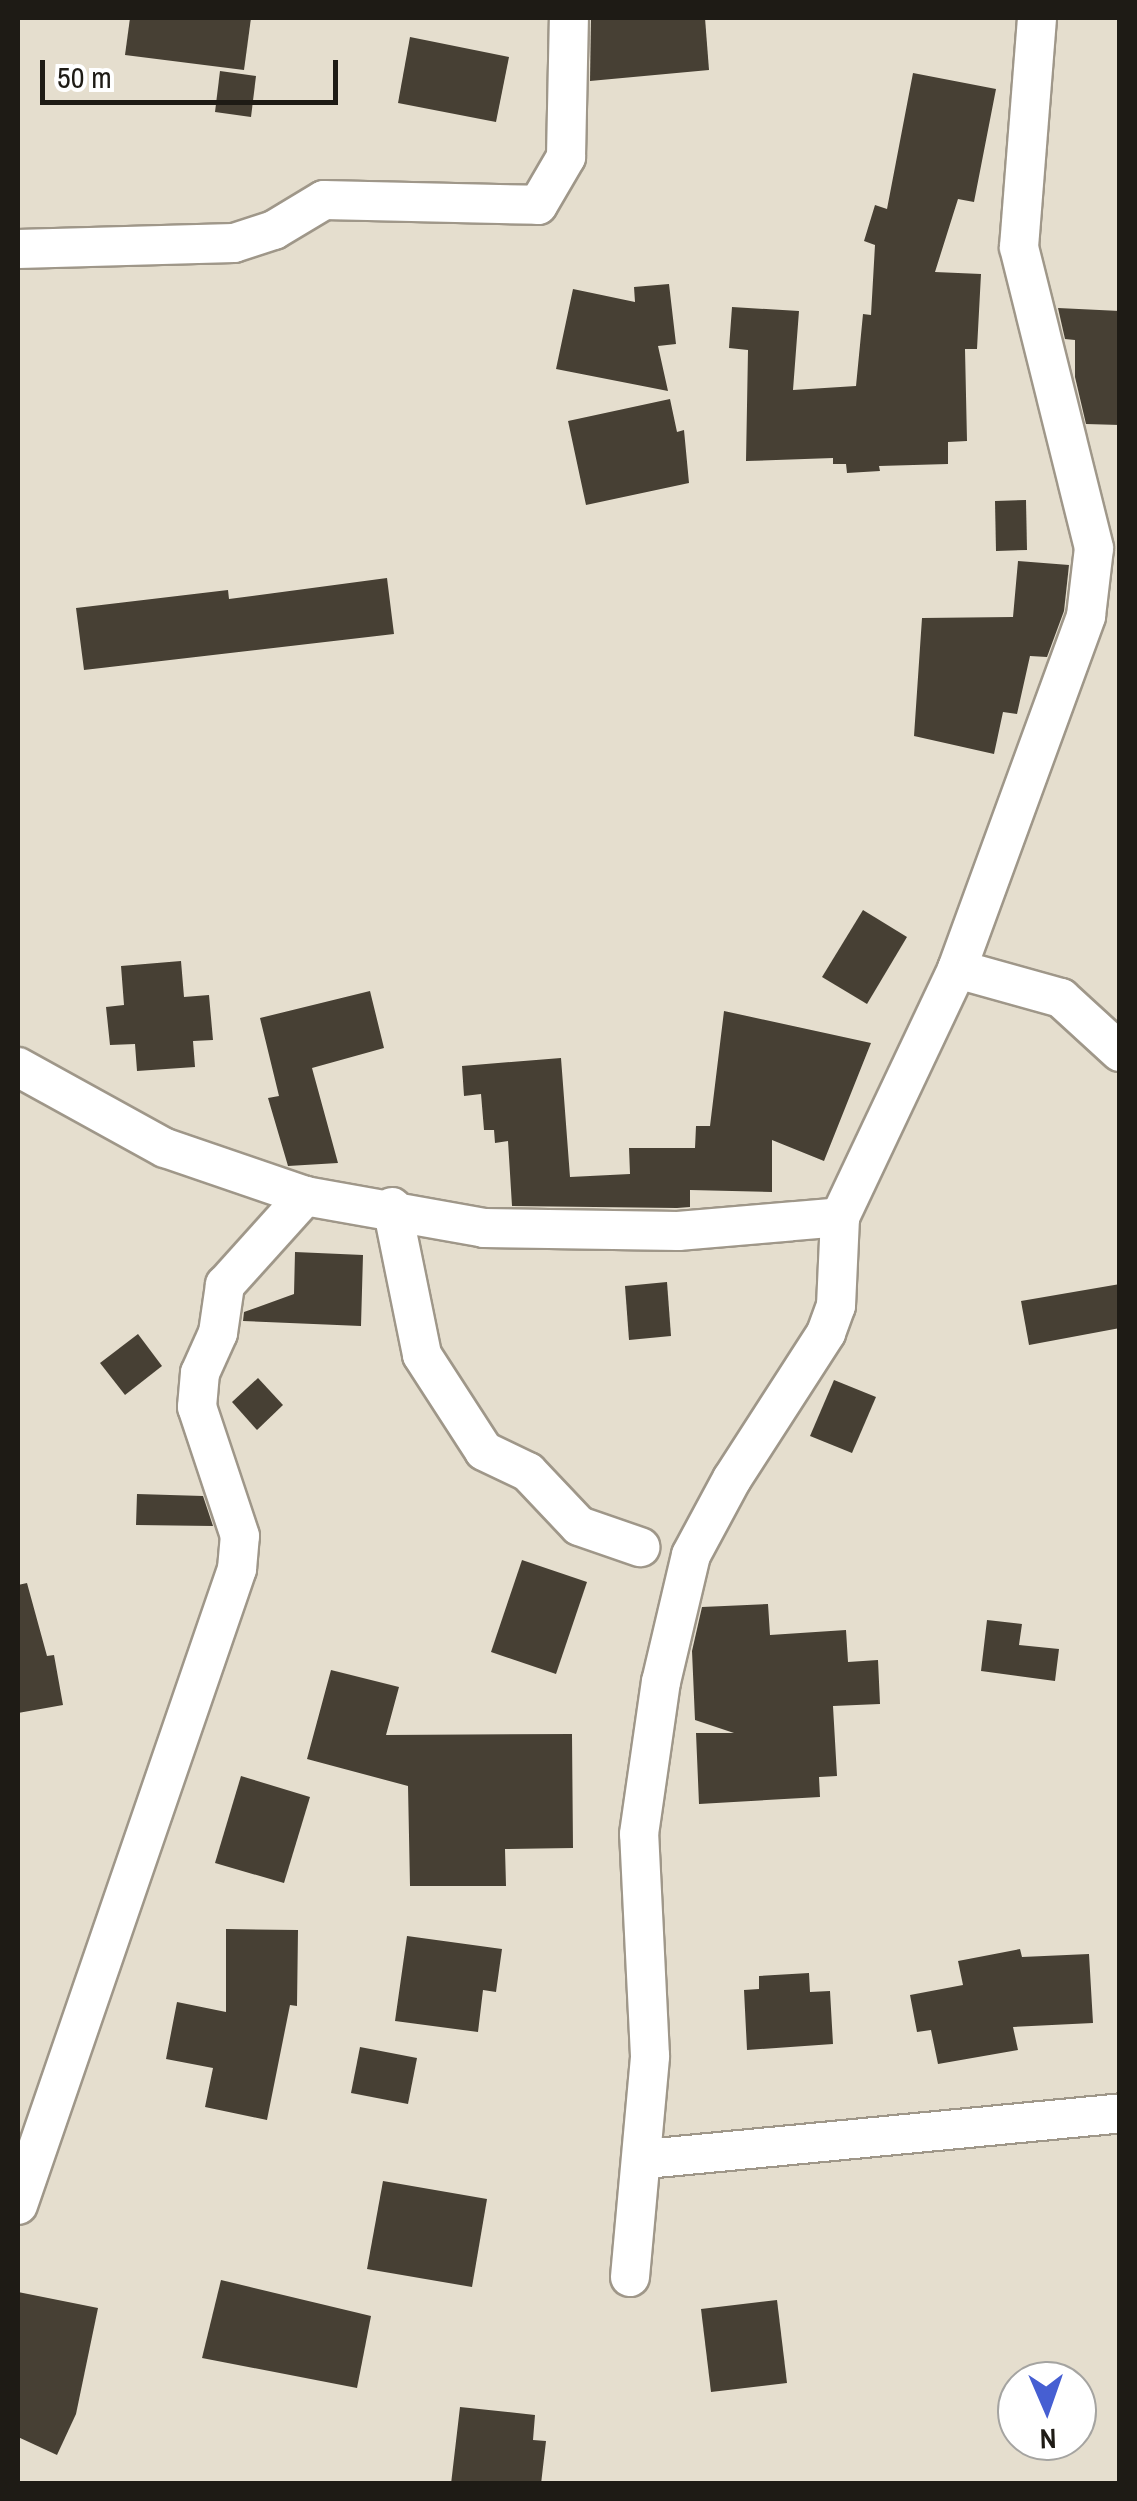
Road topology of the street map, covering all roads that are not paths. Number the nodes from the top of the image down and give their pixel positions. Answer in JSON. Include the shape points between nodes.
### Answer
{"nodes":[{"id":1,"x":568,"y":18,"type":"edge"},
{"id":2,"x":1037,"y":18,"type":"edge"},
{"id":3,"x":18,"y":249,"type":"edge"},
{"id":4,"x":957,"y":969,"type":"junction"},
{"id":5,"x":1120,"y":1052,"type":"edge"},
{"id":6,"x":18,"y":1067,"type":"edge"},
{"id":7,"x":305,"y":1196,"type":"junction"},
{"id":8,"x":392,"y":1207,"type":"junction"},
{"id":9,"x":840,"y":1218,"type":"junction"},
{"id":10,"x":640,"y":1547,"type":"dead end"},
{"id":11,"x":1120,"y":2113,"type":"edge"},
{"id":12,"x":646,"y":2159,"type":"junction"},
{"id":13,"x":18,"y":2205,"type":"edge"},
{"id":14,"x":630,"y":2276,"type":"dead end"}],
"edges":[{"from":1,"to":3,"type":"street","via":[[566,157],[538,205],[324,200],[234,244]]},
{"from":2,"to":4,"type":"street","via":[[1019,247],[1094,548],[1086,616]]},
{"from":4,"to":5,"type":"street","via":[[1061,998]]},
{"from":4,"to":9,"type":"street"},
{"from":6,"to":7,"type":"street","via":[[165,1148]]},
{"from":7,"to":8,"type":"street"},
{"from":7,"to":13,"type":"street","via":[[225,1285],[197,1407],[240,1536],[237,1569]]},
{"from":8,"to":9,"type":"street","via":[[484,1228],[678,1231]]},
{"from":8,"to":10,"type":"street","via":[[422,1355],[484,1451],[528,1472],[579,1526]]},
{"from":9,"to":12,"type":"street","via":[[836,1306],[826,1333],[732,1479],[692,1556],[661,1682],[638,1834],[650,2056]]},
{"from":11,"to":12,"type":"street"},
{"from":12,"to":14,"type":"street"}]}
